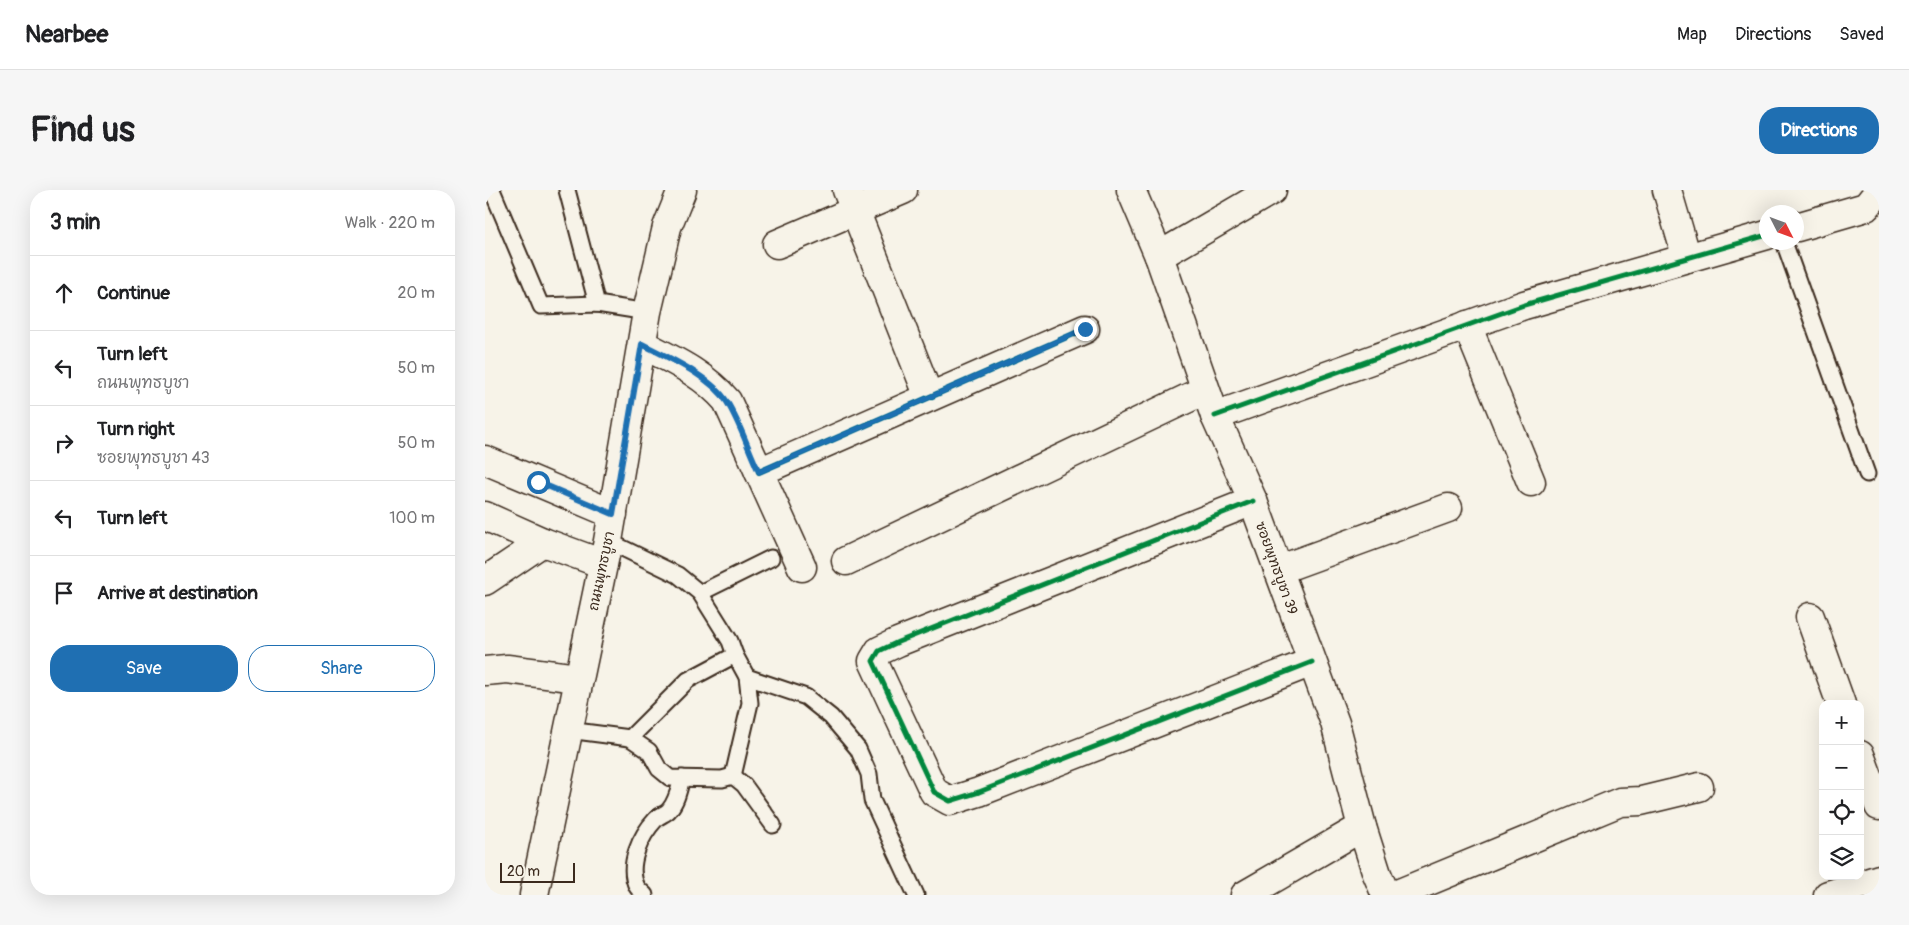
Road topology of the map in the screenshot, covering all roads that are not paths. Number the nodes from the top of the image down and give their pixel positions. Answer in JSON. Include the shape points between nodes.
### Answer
{"nodes":[{"id":1,"x":492,"y":190,"type":"edge"},
{"id":2,"x":567,"y":190,"type":"edge"},
{"id":3,"x":682,"y":190,"type":"edge"},
{"id":4,"x":903,"y":190,"type":"edge"},
{"id":5,"x":1131,"y":190,"type":"edge"},
{"id":6,"x":1272,"y":190,"type":"edge"},
{"id":7,"x":1667,"y":190,"type":"edge"},
{"id":8,"x":1879,"y":191,"type":"edge"},
{"id":9,"x":851,"y":200,"type":"edge"},
{"id":10,"x":1804,"y":225,"type":"edge"},
{"id":11,"x":1759,"y":237,"type":"edge"},
{"id":12,"x":777,"y":244,"type":"dead end"},
{"id":13,"x":1786,"y":250,"type":"edge"},
{"id":14,"x":1159,"y":256,"type":"junction"},
{"id":15,"x":1687,"y":258,"type":"junction"},
{"id":16,"x":597,"y":304,"type":"junction"},
{"id":17,"x":647,"y":312,"type":"junction"},
{"id":18,"x":1467,"y":325,"type":"junction"},
{"id":19,"x":1085,"y":329,"type":"dead end"},
{"id":20,"x":642,"y":344,"type":"junction"},
{"id":21,"x":1205,"y":390,"type":"junction"},
{"id":22,"x":929,"y":397,"type":"junction"},
{"id":23,"x":1215,"y":416,"type":"junction"},
{"id":24,"x":485,"y":460,"type":"edge"},
{"id":25,"x":759,"y":472,"type":"junction"},
{"id":26,"x":1867,"y":474,"type":"dead end"},
{"id":27,"x":1531,"y":482,"type":"dead end"},
{"id":28,"x":1253,"y":501,"type":"junction"},
{"id":29,"x":1448,"y":508,"type":"dead end"},
{"id":30,"x":613,"y":514,"type":"junction"},
{"id":31,"x":485,"y":516,"type":"edge"},
{"id":32,"x":543,"y":542,"type":"junction"},
{"id":33,"x":605,"y":552,"type":"junction"},
{"id":34,"x":771,"y":558,"type":"dead end"},
{"id":35,"x":846,"y":561,"type":"dead end"},
{"id":36,"x":802,"y":566,"type":"dead end"},
{"id":37,"x":1278,"y":570,"type":"junction"},
{"id":38,"x":485,"y":581,"type":"edge"},
{"id":39,"x":700,"y":593,"type":"junction"},
{"id":40,"x":1810,"y":618,"type":"dead end"},
{"id":41,"x":735,"y":655,"type":"junction"},
{"id":42,"x":1312,"y":662,"type":"junction"},
{"id":43,"x":485,"y":671,"type":"edge"},
{"id":44,"x":747,"y":677,"type":"junction"},
{"id":45,"x":579,"y":678,"type":"junction"},
{"id":46,"x":1840,"y":700,"type":"edge"},
{"id":47,"x":568,"y":730,"type":"junction"},
{"id":48,"x":630,"y":738,"type":"junction"},
{"id":49,"x":1864,"y":766,"type":"edge"},
{"id":50,"x":733,"y":776,"type":"junction"},
{"id":51,"x":682,"y":778,"type":"junction"},
{"id":52,"x":1699,"y":787,"type":"dead end"},
{"id":53,"x":1879,"y":806,"type":"edge"},
{"id":54,"x":773,"y":825,"type":"dead end"},
{"id":55,"x":1362,"y":826,"type":"junction"},
{"id":56,"x":1879,"y":879,"type":"edge"},
{"id":57,"x":534,"y":895,"type":"edge"},
{"id":58,"x":645,"y":895,"type":"edge"},
{"id":59,"x":916,"y":895,"type":"edge"},
{"id":60,"x":1245,"y":895,"type":"edge"},
{"id":61,"x":1386,"y":895,"type":"edge"},
{"id":62,"x":1395,"y":895,"type":"edge"},
{"id":63,"x":1828,"y":895,"type":"edge"}],
"edges":[{"from":1,"to":16,"type":"lane","via":[[541,306]]},
{"from":2,"to":16,"type":"lane"},
{"from":3,"to":17,"type":"street","name":"ถนนพุทธบูชา","via":[[667,227]]},
{"from":4,"to":9,"type":"street"},
{"from":5,"to":14,"type":"street","name":"ซอยพุทธบูชา 39"},
{"from":6,"to":14,"type":"street"},
{"from":7,"to":15,"type":"street"},
{"from":8,"to":10,"type":"street","via":[[1867,207]]},
{"from":9,"to":12,"type":"street"},
{"from":9,"to":22,"type":"street"},
{"from":11,"to":15,"type":"street"},
{"from":13,"to":26,"type":"lane"},
{"from":14,"to":21,"type":"street","name":"ซอยพุทธบูชา 39"},
{"from":15,"to":18,"type":"street","via":[[1524,305]]},
{"from":16,"to":17,"type":"lane"},
{"from":17,"to":20,"type":"street","name":"ถนนพุทธบูชา"},
{"from":18,"to":23,"type":"street"},
{"from":18,"to":27,"type":"street"},
{"from":19,"to":22,"type":"street"},
{"from":20,"to":25,"type":"street","via":[[688,368],[717,390],[727,401]]},
{"from":20,"to":30,"type":"street","name":"ถนนพุทธบูชา"},
{"from":21,"to":23,"type":"street","name":"ซอยพุทธบูชา 39"},
{"from":21,"to":35,"type":"street"},
{"from":22,"to":25,"type":"street"},
{"from":23,"to":28,"type":"street","name":"ซอยพุทธบูชา 39"},
{"from":24,"to":30,"type":"street"},
{"from":25,"to":36,"type":"street"},
{"from":28,"to":37,"type":"street","name":"ซอยพุทธบูชา 39"},
{"from":28,"to":42,"type":"street","via":[[899,642],[879,651],[873,661],[934,792],[950,801]]},
{"from":29,"to":37,"type":"street"},
{"from":30,"to":33,"type":"street","name":"ถนนพุทธบูชา"},
{"from":31,"to":32,"type":"street"},
{"from":32,"to":33,"type":"street"},
{"from":32,"to":38,"type":"street"},
{"from":33,"to":39,"type":"lane","via":[[678,575]]},
{"from":33,"to":45,"type":"street","name":"ถนนพุทธบูชา"},
{"from":34,"to":39,"type":"lane"},
{"from":37,"to":42,"type":"street","name":"ซอยพุทธบูชา 39"},
{"from":39,"to":41,"type":"lane","via":[[730,641]]},
{"from":40,"to":46,"type":"street"},
{"from":41,"to":44,"type":"lane"},
{"from":41,"to":48,"type":"lane","via":[[688,680]]},
{"from":42,"to":55,"type":"street","name":"ซอยพุทธบูชา 39","via":[[1335,723]]},
{"from":43,"to":45,"type":"street","via":[[507,669]]},
{"from":44,"to":50,"type":"lane","via":[[751,704]]},
{"from":44,"to":59,"type":"lane","via":[[806,697],[831,717],[858,748],[869,774],[872,800]]},
{"from":45,"to":47,"type":"street","name":"ถนนพุทธบูชา"},
{"from":47,"to":48,"type":"lane"},
{"from":47,"to":57,"type":"street","name":"ถนนพุทธบูชา"},
{"from":48,"to":51,"type":"lane","via":[[649,751],[659,769],[670,778]]},
{"from":49,"to":53,"type":"street"},
{"from":50,"to":51,"type":"lane","via":[[722,779]]},
{"from":50,"to":54,"type":"lane","via":[[744,785]]},
{"from":51,"to":58,"type":"lane","via":[[676,800],[668,812],[657,817],[636,852],[633,872],[637,888]]},
{"from":52,"to":62,"type":"street","via":[[1641,801],[1620,802]]},
{"from":55,"to":60,"type":"street"},
{"from":55,"to":61,"type":"street","name":"ซอยพุทธบูชา 39"},
{"from":56,"to":63,"type":"street"}]}
